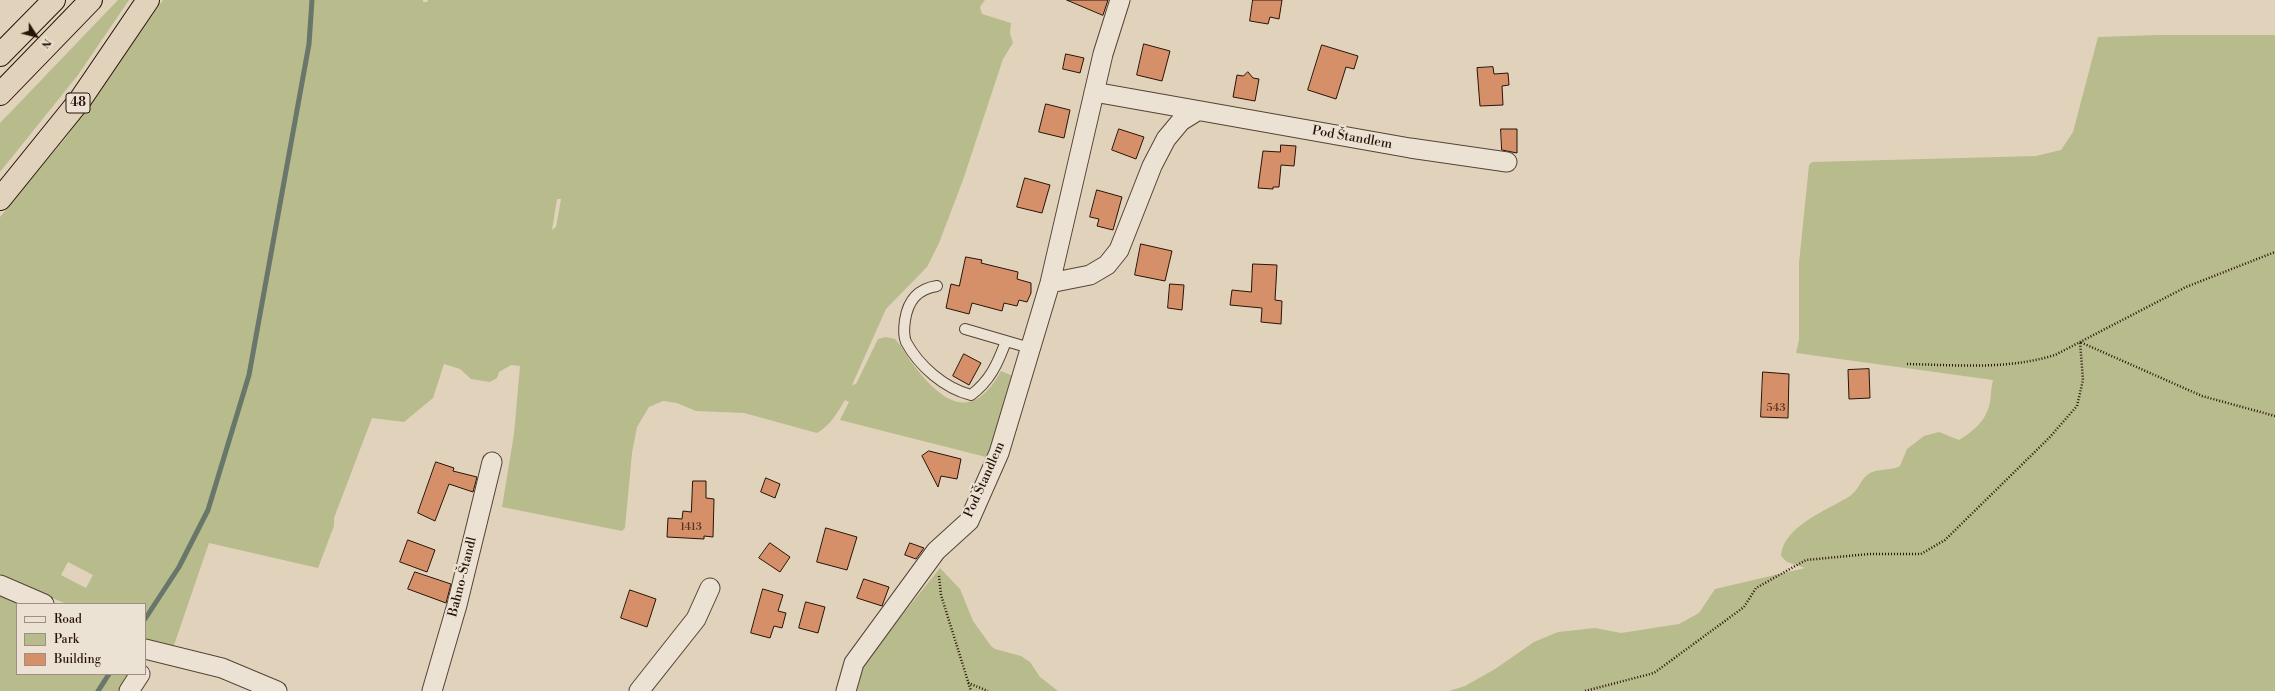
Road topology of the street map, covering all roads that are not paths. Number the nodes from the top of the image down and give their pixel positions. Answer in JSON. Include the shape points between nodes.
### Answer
{"nodes":[{"id":1,"x":54,"y":0,"type":"edge"},
{"id":2,"x":91,"y":0,"type":"edge"},
{"id":3,"x":148,"y":0,"type":"edge"},
{"id":4,"x":1120,"y":0,"type":"edge"},
{"id":5,"x":0,"y":55,"type":"edge"},
{"id":6,"x":1094,"y":92,"type":"junction"},
{"id":7,"x":0,"y":94,"type":"edge"},
{"id":8,"x":1197,"y":111,"type":"junction"},
{"id":9,"x":1507,"y":162,"type":"dead end"},
{"id":10,"x":0,"y":199,"type":"edge"},
{"id":11,"x":1050,"y":283,"type":"junction"},
{"id":12,"x":937,"y":286,"type":"dead end"},
{"id":13,"x":965,"y":329,"type":"dead end"},
{"id":14,"x":1006,"y":341,"type":"junction"},
{"id":15,"x":1030,"y":348,"type":"junction"},
{"id":16,"x":492,"y":462,"type":"dead end"},
{"id":17,"x":0,"y":585,"type":"edge"},
{"id":18,"x":710,"y":588,"type":"dead end"},
{"id":19,"x":42,"y":603,"type":"edge"},
{"id":20,"x":150,"y":650,"type":"edge"},
{"id":21,"x":146,"y":664,"type":"edge"},
{"id":22,"x":139,"y":675,"type":"edge"},
{"id":23,"x":129,"y":691,"type":"edge"},
{"id":24,"x":277,"y":691,"type":"edge"},
{"id":25,"x":432,"y":691,"type":"edge"},
{"id":26,"x":639,"y":691,"type":"edge"},
{"id":27,"x":846,"y":691,"type":"edge"}],
"edges":[{"from":1,"to":5,"type":"highway"},
{"from":2,"to":7,"type":"highway"},
{"from":3,"to":10,"type":"highway","number":"48","via":[[80,100]]},
{"from":4,"to":6,"type":"street","name":"Pod Štandlem"},
{"from":6,"to":8,"type":"street","name":"Pod Štandlem"},
{"from":6,"to":11,"type":"street","name":"Pod Štandlem"},
{"from":8,"to":9,"type":"street","name":"Pod Štandlem"},
{"from":8,"to":11,"type":"street","via":[[1181,121],[1166,139],[1152,166],[1119,250],[1108,265],[1090,275]]},
{"from":11,"to":15,"type":"street","name":"Pod Štandlem"},
{"from":12,"to":14,"type":"lane","via":[[928,287],[913,297],[907,308],[903,328],[906,341],[932,374],[955,391],[971,396],[981,388],[996,368]]},
{"from":13,"to":14,"type":"lane"},
{"from":14,"to":15,"type":"lane"},
{"from":15,"to":27,"type":"street","name":"Pod Štandlem","via":[[999,453],[968,521],[936,552],[854,663]]},
{"from":16,"to":25,"type":"street","name":"Bahno-Štandl","via":[[457,605]]},
{"from":17,"to":19,"type":"street"},
{"from":18,"to":26,"type":"street","via":[[696,619]]},
{"from":20,"to":21,"type":"street"},
{"from":20,"to":24,"type":"street","via":[[222,668]]},
{"from":22,"to":23,"type":"street"}]}
